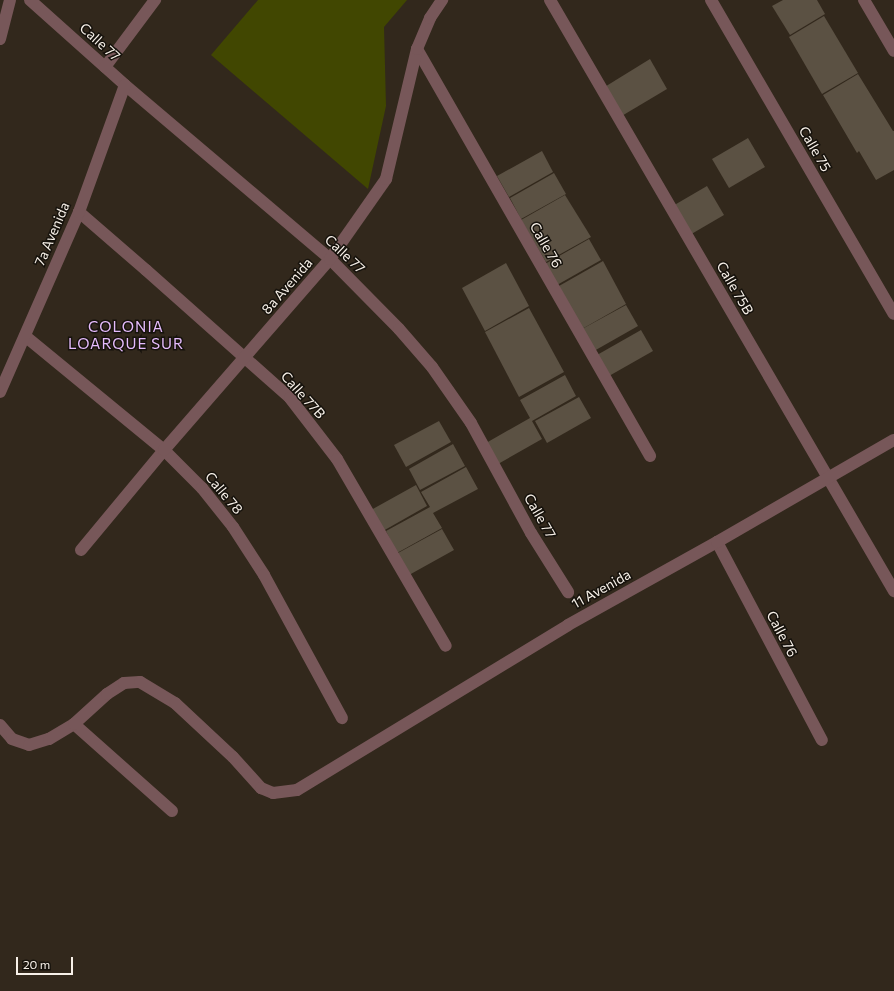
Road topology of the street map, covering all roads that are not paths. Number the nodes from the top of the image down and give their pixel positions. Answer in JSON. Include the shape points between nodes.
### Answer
{"nodes":[{"id":1,"x":10,"y":0,"type":"edge"},
{"id":2,"x":30,"y":0,"type":"edge"},
{"id":3,"x":155,"y":0,"type":"edge"},
{"id":4,"x":442,"y":0,"type":"edge"},
{"id":5,"x":550,"y":0,"type":"edge"},
{"id":6,"x":711,"y":0,"type":"edge"},
{"id":7,"x":864,"y":0,"type":"edge"},
{"id":8,"x":0,"y":39,"type":"edge"},
{"id":9,"x":416,"y":49,"type":"junction"},
{"id":10,"x":894,"y":51,"type":"edge"},
{"id":11,"x":105,"y":67,"type":"junction"},
{"id":12,"x":125,"y":85,"type":"junction"},
{"id":13,"x":78,"y":212,"type":"junction"},
{"id":14,"x":330,"y":259,"type":"junction"},
{"id":15,"x":894,"y":314,"type":"edge"},
{"id":16,"x":25,"y":336,"type":"junction"},
{"id":17,"x":246,"y":358,"type":"junction"},
{"id":18,"x":0,"y":392,"type":"edge"},
{"id":19,"x":894,"y":440,"type":"edge"},
{"id":20,"x":164,"y":450,"type":"junction"},
{"id":21,"x":650,"y":456,"type":"dead end"},
{"id":22,"x":829,"y":478,"type":"junction"},
{"id":23,"x":717,"y":542,"type":"junction"},
{"id":24,"x":81,"y":550,"type":"dead end"},
{"id":25,"x":568,"y":592,"type":"dead end"},
{"id":26,"x":894,"y":592,"type":"edge"},
{"id":27,"x":446,"y":646,"type":"dead end"},
{"id":28,"x":342,"y":718,"type":"dead end"},
{"id":29,"x":74,"y":724,"type":"junction"},
{"id":30,"x":0,"y":725,"type":"edge"},
{"id":31,"x":822,"y":740,"type":"dead end"},
{"id":32,"x":172,"y":811,"type":"dead end"}],
"edges":[{"from":1,"to":8,"type":"street"},
{"from":2,"to":11,"type":"street","name":"Calle 77"},
{"from":3,"to":11,"type":"street"},
{"from":4,"to":9,"type":"street","name":"8a Avenida","via":[[430,18]]},
{"from":5,"to":22,"type":"street","name":"Calle 75B"},
{"from":6,"to":15,"type":"street","name":"Calle 75"},
{"from":7,"to":10,"type":"street"},
{"from":9,"to":14,"type":"street","name":"8a Avenida","via":[[386,180]]},
{"from":9,"to":21,"type":"street","name":"Calle 76"},
{"from":11,"to":12,"type":"street","name":"Calle 77"},
{"from":12,"to":13,"type":"street","name":"7a Avenida"},
{"from":12,"to":14,"type":"street","name":"Calle 77"},
{"from":13,"to":16,"type":"street","name":"7a Avenida"},
{"from":13,"to":17,"type":"street","name":"Calle 77B"},
{"from":14,"to":17,"type":"street","name":"8a Avenida"},
{"from":14,"to":25,"type":"street","name":"Calle 77","via":[[399,329],[432,367],[471,423],[531,533]]},
{"from":16,"to":18,"type":"street","name":"7a Avenida"},
{"from":16,"to":20,"type":"street","name":"Calle 78"},
{"from":17,"to":20,"type":"street","name":"8a Avenida"},
{"from":17,"to":27,"type":"street","name":"Calle 77B","via":[[290,398],[337,459]]},
{"from":19,"to":22,"type":"street","name":"11 Avenida"},
{"from":20,"to":24,"type":"street","name":"8a Avenida"},
{"from":20,"to":28,"type":"street","name":"Calle 78","via":[[202,488],[233,526],[264,575]]},
{"from":22,"to":23,"type":"street","name":"11 Avenida"},
{"from":22,"to":26,"type":"street","name":"Calle 75B"},
{"from":23,"to":29,"type":"street","name":"11 Avenida","via":[[568,625],[297,790],[273,793],[261,788],[233,757],[175,703],[140,682],[124,683]]},
{"from":23,"to":31,"type":"street","name":"Calle 76"},
{"from":29,"to":30,"type":"street","name":"11 Avenida","via":[[49,739],[29,745],[12,739]]},
{"from":29,"to":32,"type":"street"}]}
